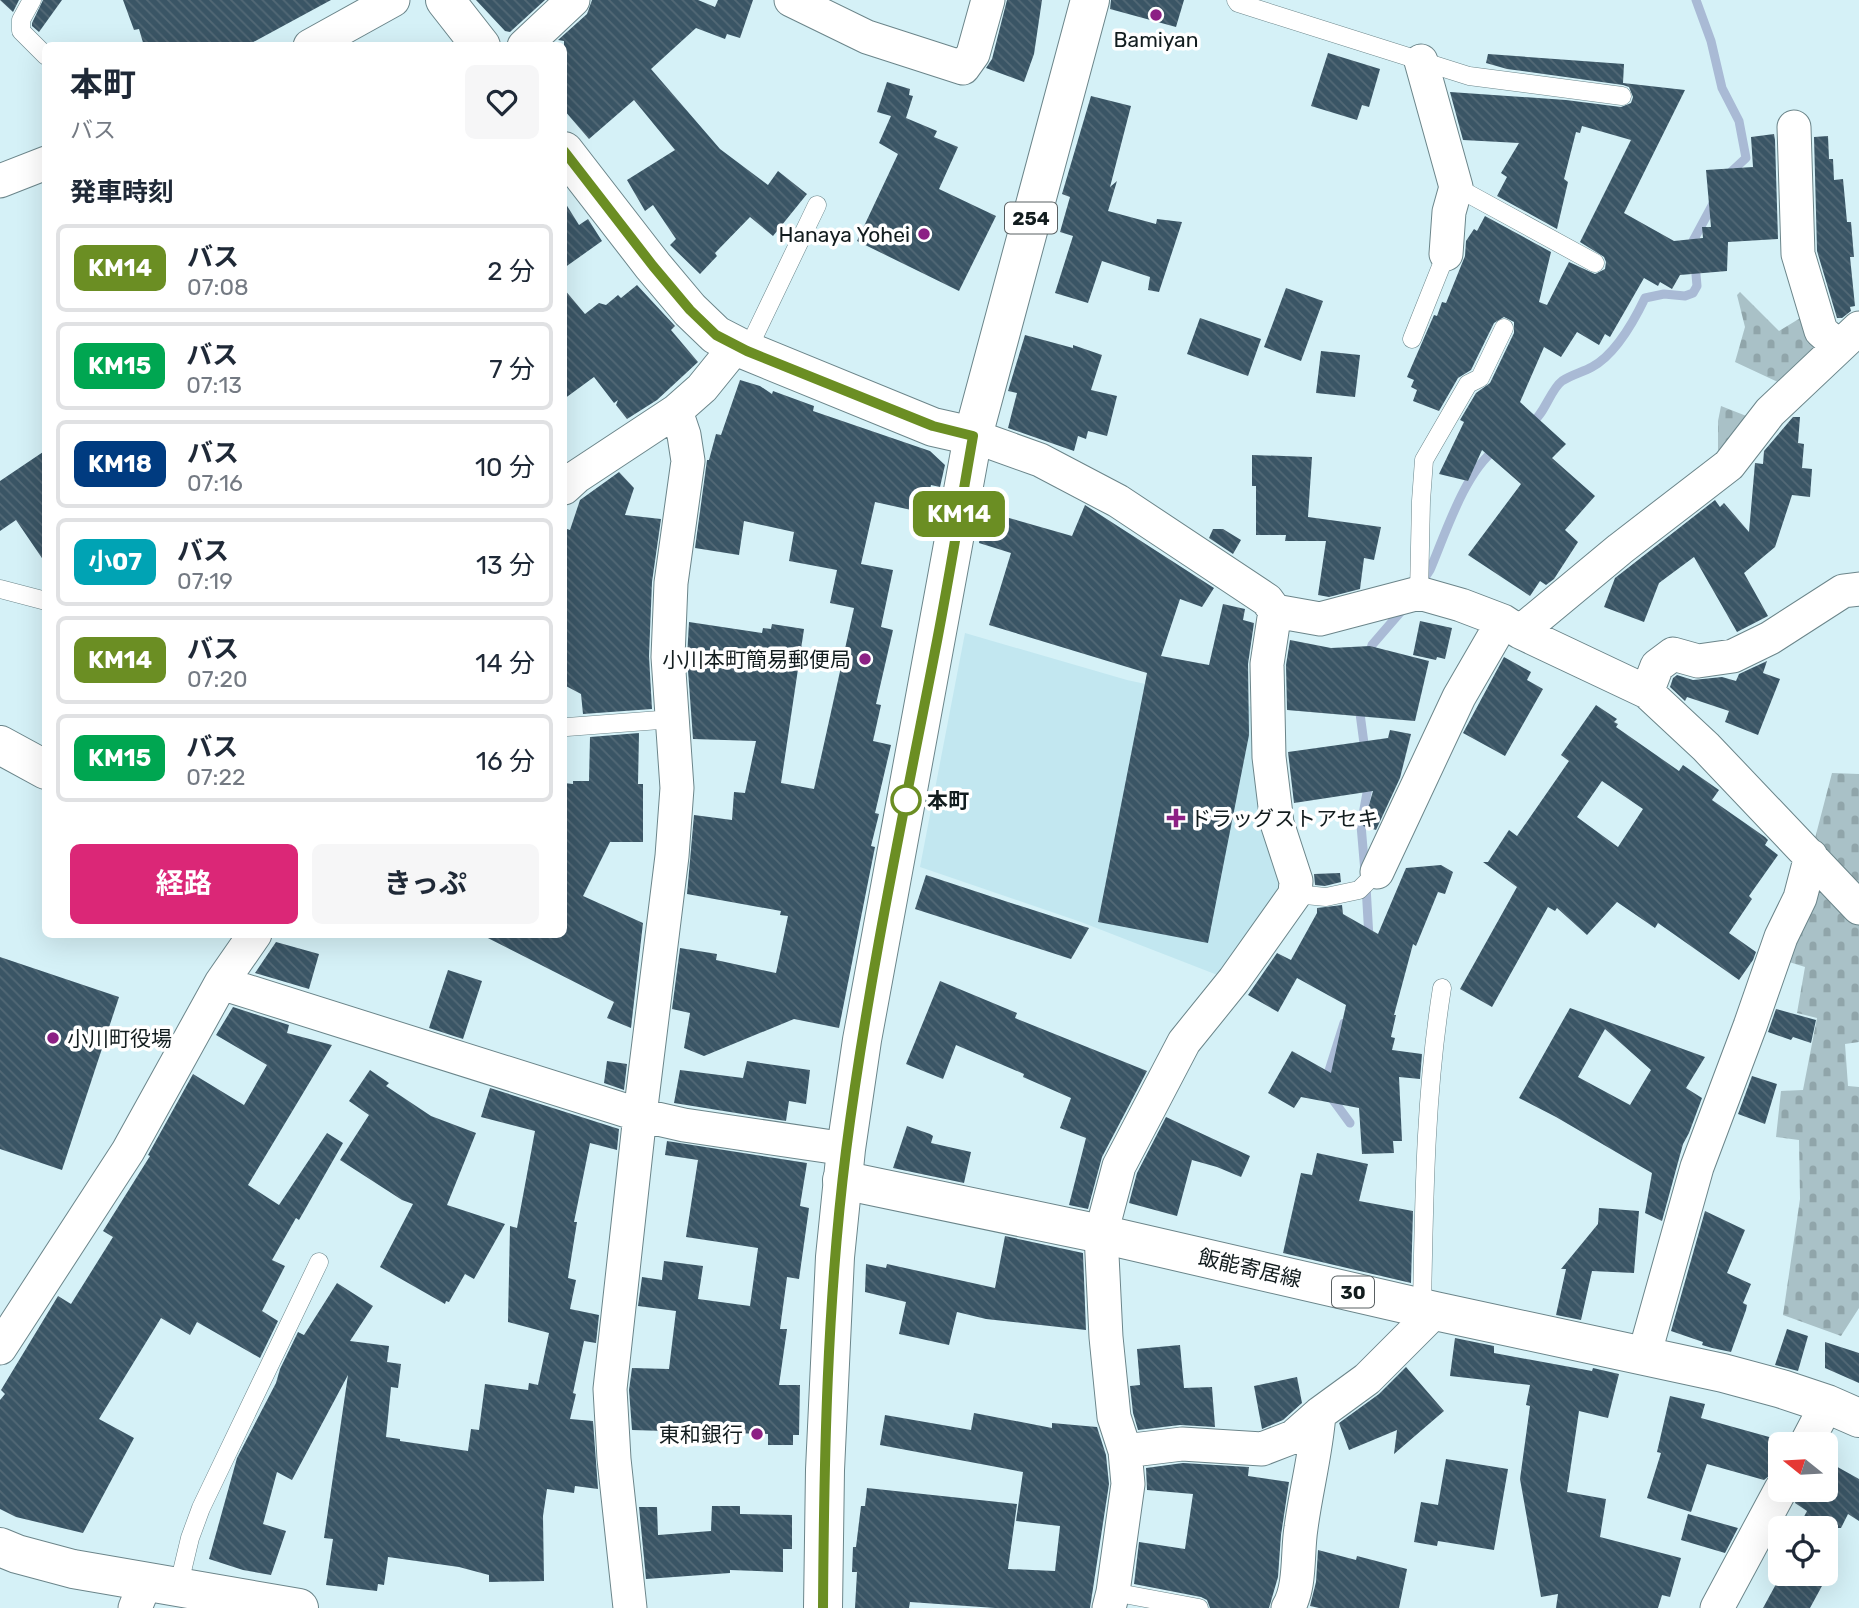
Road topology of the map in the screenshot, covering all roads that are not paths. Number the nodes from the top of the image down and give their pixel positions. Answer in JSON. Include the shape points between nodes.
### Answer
{"nodes":[{"id":1,"x":32,"y":0,"type":"edge"},
{"id":2,"x":393,"y":0,"type":"edge"},
{"id":3,"x":444,"y":0,"type":"edge"},
{"id":4,"x":573,"y":0,"type":"edge"},
{"id":5,"x":791,"y":0,"type":"edge"},
{"id":6,"x":988,"y":0,"type":"edge"},
{"id":7,"x":1090,"y":0,"type":"edge"},
{"id":8,"x":1236,"y":0,"type":"edge"},
{"id":9,"x":317,"y":42,"type":"edge"},
{"id":10,"x":478,"y":42,"type":"edge"},
{"id":11,"x":528,"y":42,"type":"edge"},
{"id":12,"x":42,"y":52,"type":"edge"},
{"id":13,"x":1420,"y":61,"type":"junction"},
{"id":14,"x":1622,"y":96,"type":"dead end"},
{"id":15,"x":1794,"y":127,"type":"dead end"},
{"id":16,"x":567,"y":155,"type":"edge"},
{"id":17,"x":42,"y":165,"type":"edge"},
{"id":18,"x":0,"y":181,"type":"edge"},
{"id":19,"x":1457,"y":187,"type":"junction"},
{"id":20,"x":817,"y":205,"type":"dead end"},
{"id":21,"x":1446,"y":254,"type":"joint"},
{"id":22,"x":1595,"y":263,"type":"dead end"},
{"id":23,"x":1504,"y":328,"type":"dead end"},
{"id":24,"x":1849,"y":337,"type":"edge"},
{"id":25,"x":1412,"y":338,"type":"dead end"},
{"id":26,"x":741,"y":348,"type":"junction"},
{"id":27,"x":676,"y":411,"type":"junction"},
{"id":28,"x":973,"y":436,"type":"junction"},
{"id":29,"x":567,"y":485,"type":"edge"},
{"id":30,"x":0,"y":589,"type":"edge"},
{"id":31,"x":1859,"y":589,"type":"edge"},
{"id":32,"x":1419,"y":593,"type":"junction"},
{"id":33,"x":42,"y":600,"type":"edge"},
{"id":34,"x":1275,"y":611,"type":"junction"},
{"id":35,"x":1511,"y":627,"type":"junction"},
{"id":36,"x":1647,"y":691,"type":"junction"},
{"id":37,"x":673,"y":719,"type":"junction"},
{"id":38,"x":567,"y":727,"type":"dead end"},
{"id":39,"x":0,"y":745,"type":"edge"},
{"id":40,"x":42,"y":768,"type":"edge"},
{"id":41,"x":1811,"y":856,"type":"junction"},
{"id":42,"x":1377,"y":872,"type":"joint"},
{"id":43,"x":1295,"y":894,"type":"junction"},
{"id":44,"x":1859,"y":908,"type":"edge"},
{"id":45,"x":252,"y":938,"type":"edge"},
{"id":46,"x":221,"y":984,"type":"junction"},
{"id":47,"x":1442,"y":988,"type":"dead end"},
{"id":48,"x":640,"y":1115,"type":"junction"},
{"id":49,"x":844,"y":1164,"type":"junction"},
{"id":50,"x":1101,"y":1234,"type":"junction"},
{"id":51,"x":319,"y":1262,"type":"dead end"},
{"id":52,"x":1429,"y":1309,"type":"junction"},
{"id":53,"x":1,"y":1343,"type":"edge"},
{"id":54,"x":1644,"y":1356,"type":"junction"},
{"id":55,"x":1843,"y":1411,"type":"edge"},
{"id":56,"x":1319,"y":1415,"type":"junction"},
{"id":57,"x":1819,"y":1432,"type":"edge"},
{"id":58,"x":1125,"y":1451,"type":"junction"},
{"id":59,"x":1774,"y":1502,"type":"edge"},
{"id":60,"x":0,"y":1547,"type":"edge"},
{"id":61,"x":153,"y":1592,"type":"edge"},
{"id":62,"x":1111,"y":1600,"type":"edge"},
{"id":63,"x":299,"y":1608,"type":"edge"},
{"id":64,"x":630,"y":1608,"type":"edge"},
{"id":65,"x":823,"y":1608,"type":"edge"},
{"id":66,"x":1199,"y":1608,"type":"edge"},
{"id":67,"x":1288,"y":1608,"type":"edge"},
{"id":68,"x":1717,"y":1608,"type":"edge"}],
"edges":[{"from":1,"to":12,"type":"lane","via":[[21,20],[22,31]]},
{"from":2,"to":9,"type":"street"},
{"from":3,"to":10,"type":"main road"},
{"from":4,"to":11,"type":"street"},
{"from":5,"to":6,"type":"street","via":[[867,37],[963,68],[973,54]]},
{"from":7,"to":28,"type":"main road","number":"254"},
{"from":8,"to":13,"type":"lane"},
{"from":13,"to":14,"type":"lane","via":[[1469,76]]},
{"from":13,"to":19,"type":"street"},
{"from":15,"to":24,"type":"street","via":[[1798,254],[1821,331]]},
{"from":16,"to":26,"type":"main road","via":[[690,310],[716,335]]},
{"from":17,"to":18,"type":"street"},
{"from":19,"to":21,"type":"street","via":[[1449,212]]},
{"from":19,"to":22,"type":"lane"},
{"from":20,"to":26,"type":"lane"},
{"from":21,"to":25,"type":"lane"},
{"from":23,"to":32,"type":"lane","via":[[1480,378],[1468,384],[1424,460]]},
{"from":24,"to":35,"type":"street","via":[[1770,412],[1729,465]]},
{"from":26,"to":27,"type":"street"},
{"from":26,"to":28,"type":"main road","via":[[933,426]]},
{"from":27,"to":29,"type":"street"},
{"from":27,"to":37,"type":"street","via":[[688,461],[671,583],[668,657]]},
{"from":28,"to":34,"type":"street","via":[[1040,460],[1118,501],[1268,600]]},
{"from":28,"to":49,"type":"main road","number":"254","via":[[882,924]]},
{"from":30,"to":33,"type":"lane"},
{"from":31,"to":36,"type":"street","via":[[1843,591],[1733,656],[1698,661],[1674,654],[1657,666]]},
{"from":32,"to":34,"type":"street","via":[[1320,619]]},
{"from":32,"to":35,"type":"street"},
{"from":34,"to":43,"type":"street","via":[[1267,664],[1269,757]]},
{"from":35,"to":36,"type":"street"},
{"from":35,"to":42,"type":"street","via":[[1459,696]]},
{"from":36,"to":41,"type":"street"},
{"from":37,"to":38,"type":"lane"},
{"from":37,"to":48,"type":"street","via":[[677,788],[672,856]]},
{"from":39,"to":40,"type":"main road"},
{"from":41,"to":44,"type":"street"},
{"from":41,"to":54,"type":"street","via":[[1800,898],[1781,937],[1697,1167]]},
{"from":42,"to":43,"type":"lane","via":[[1359,890],[1326,897]]},
{"from":43,"to":50,"type":"street","via":[[1184,1042],[1119,1166]]},
{"from":45,"to":46,"type":"street"},
{"from":46,"to":48,"type":"street"},
{"from":46,"to":53,"type":"street","via":[[128,1151]]},
{"from":47,"to":52,"type":"lane","via":[[1426,1126]]},
{"from":48,"to":49,"type":"street"},
{"from":48,"to":64,"type":"street","via":[[610,1389]]},
{"from":49,"to":50,"type":"main road","name":"飯能寄居線","number":"30"},
{"from":49,"to":65,"type":"main road","number":"254","via":[[835,1257]]},
{"from":50,"to":52,"type":"main road","name":"飯能寄居線","number":"30"},
{"from":50,"to":58,"type":"street","via":[[1114,1417]]},
{"from":51,"to":61,"type":"lane","via":[[190,1538]]},
{"from":52,"to":54,"type":"main road","name":"飯能寄居線","number":"30"},
{"from":52,"to":56,"type":"street","via":[[1367,1379]]},
{"from":54,"to":55,"type":"main road","name":"飯能寄居線","number":"30","via":[[1723,1373]]},
{"from":55,"to":57,"type":"street"},
{"from":56,"to":58,"type":"street","via":[[1293,1437],[1262,1449],[1182,1444]]},
{"from":56,"to":67,"type":"street"},
{"from":58,"to":62,"type":"street","via":[[1128,1484]]},
{"from":59,"to":68,"type":"street"},
{"from":60,"to":61,"type":"main road"},
{"from":61,"to":63,"type":"main road"},
{"from":62,"to":66,"type":"lane"}]}
